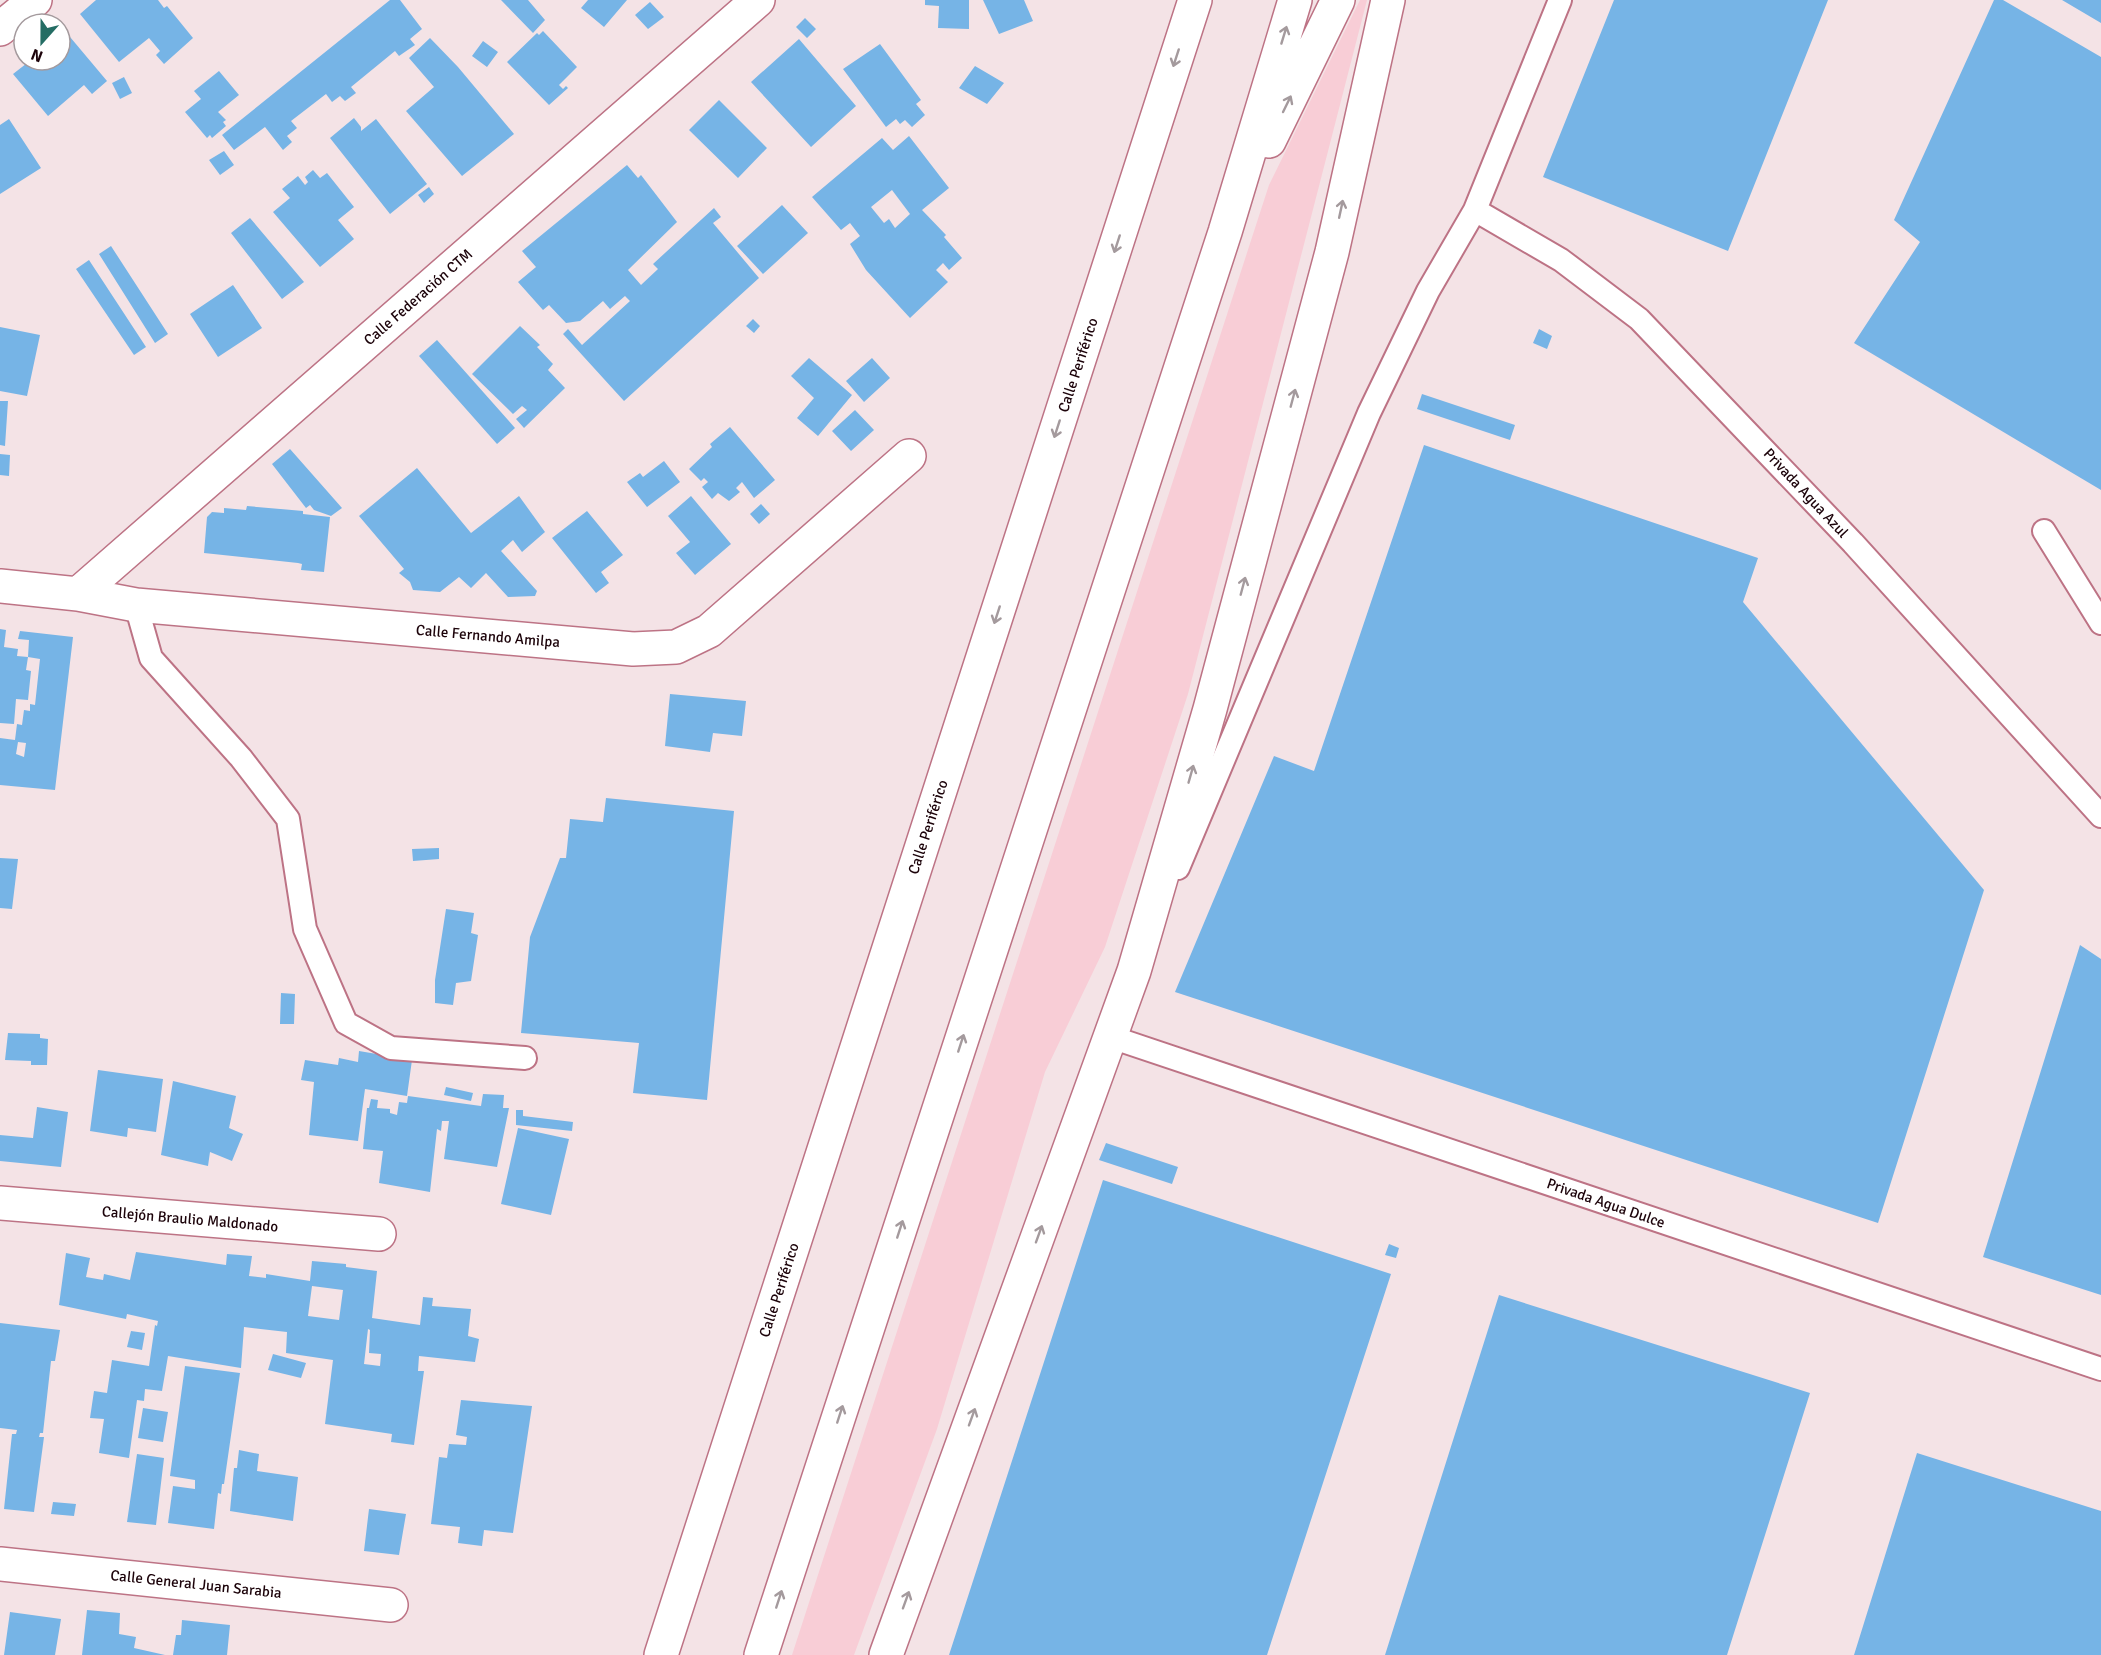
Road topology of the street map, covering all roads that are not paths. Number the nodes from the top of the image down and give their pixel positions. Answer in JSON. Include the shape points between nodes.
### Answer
{"nodes":[{"id":1,"x":35,"y":0,"type":"edge"},
{"id":2,"x":758,"y":0,"type":"edge"},
{"id":3,"x":1294,"y":0,"type":"edge"},
{"id":4,"x":1338,"y":0,"type":"edge"},
{"id":5,"x":1388,"y":0,"type":"edge"},
{"id":6,"x":1560,"y":0,"type":"edge"},
{"id":7,"x":1195,"y":1,"type":"edge"},
{"id":8,"x":0,"y":29,"type":"edge"},
{"id":9,"x":1475,"y":210,"type":"junction"},
{"id":10,"x":1225,"y":232,"type":"junction"},
{"id":11,"x":909,"y":456,"type":"dead end"},
{"id":12,"x":2044,"y":531,"type":"dead end"},
{"id":13,"x":0,"y":586,"type":"edge"},
{"id":14,"x":78,"y":594,"type":"junction"},
{"id":15,"x":136,"y":605,"type":"junction"},
{"id":16,"x":2101,"y":623,"type":"edge"},
{"id":17,"x":2101,"y":816,"type":"edge"},
{"id":18,"x":1134,"y":971,"type":"junction"},
{"id":19,"x":1111,"y":1037,"type":"junction"},
{"id":20,"x":525,"y":1058,"type":"dead end"},
{"id":21,"x":0,"y":1203,"type":"edge"},
{"id":22,"x":379,"y":1234,"type":"dead end"},
{"id":23,"x":2101,"y":1369,"type":"edge"},
{"id":24,"x":0,"y":1564,"type":"edge"},
{"id":25,"x":391,"y":1605,"type":"dead end"},
{"id":26,"x":661,"y":1655,"type":"edge"},
{"id":27,"x":761,"y":1655,"type":"edge"},
{"id":28,"x":886,"y":1655,"type":"edge"}],
"edges":[{"from":1,"to":8,"type":"main road"},
{"from":2,"to":14,"type":"main road","name":"Calle Federación CTM"},
{"from":10,"to":3,"type":"main road","one_way":true},
{"from":10,"to":4,"type":"main road","one_way":true},
{"from":18,"to":5,"type":"main road","one_way":true,"via":[[1210,709],[1332,252]]},
{"from":6,"to":9,"type":"lane"},
{"from":7,"to":26,"type":"main road","name":"Calle Periférico","one_way":true},
{"from":9,"to":17,"type":"lane","name":"Privada Agua Azul","via":[[1561,260],[1639,319],[1853,543]]},
{"from":9,"to":18,"type":"lane","via":[[1428,291],[1369,413]]},
{"from":27,"to":10,"type":"main road","one_way":true},
{"from":11,"to":15,"type":"main road","name":"Calle Fernando Amilpa","via":[[709,631],[676,647],[633,649]]},
{"from":12,"to":16,"type":"lane"},
{"from":13,"to":14,"type":"main road","name":"Calle Fernando Amilpa"},
{"from":14,"to":15,"type":"main road","name":"Calle Fernando Amilpa"},
{"from":15,"to":20,"type":"lane","via":[[151,658],[241,758],[288,819],[305,929],[346,1023],[391,1048]]},
{"from":18,"to":19,"type":"main road"},
{"from":19,"to":23,"type":"lane","name":"Privada Agua Dulce"},
{"from":28,"to":19,"type":"main road","one_way":true},
{"from":21,"to":22,"type":"main road","name":"Callejón Braulio Maldonado"},
{"from":24,"to":25,"type":"main road","name":"Calle General Juan Sarabia"}]}
